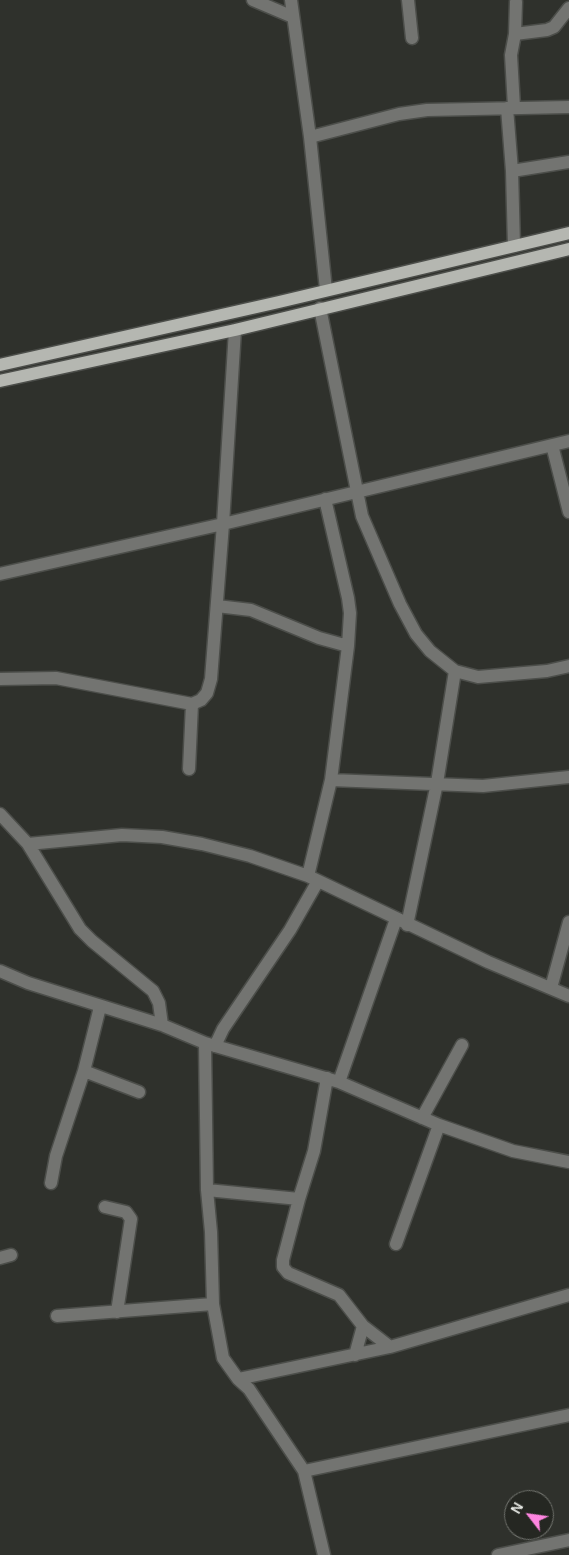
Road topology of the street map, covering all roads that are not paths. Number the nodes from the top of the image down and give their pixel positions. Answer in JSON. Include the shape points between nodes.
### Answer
{"nodes":[{"id":1,"x":253,"y":0,"type":"edge"},
{"id":2,"x":291,"y":0,"type":"edge"},
{"id":3,"x":408,"y":0,"type":"edge"},
{"id":4,"x":516,"y":2,"type":"dead end"},
{"id":5,"x":569,"y":8,"type":"edge"},
{"id":6,"x":292,"y":17,"type":"junction"},
{"id":7,"x":515,"y":34,"type":"junction"},
{"id":8,"x":412,"y":38,"type":"dead end"},
{"id":9,"x":569,"y":107,"type":"edge"},
{"id":10,"x":511,"y":108,"type":"junction"},
{"id":11,"x":310,"y":137,"type":"junction"},
{"id":12,"x":569,"y":162,"type":"edge"},
{"id":13,"x":512,"y":171,"type":"junction"},
{"id":14,"x":569,"y":233,"type":"edge"},
{"id":15,"x":514,"y":246,"type":"junction"},
{"id":16,"x":569,"y":249,"type":"edge"},
{"id":17,"x":326,"y":290,"type":"junction"},
{"id":18,"x":320,"y":308,"type":"junction"},
{"id":19,"x":235,"y":330,"type":"junction"},
{"id":20,"x":0,"y":365,"type":"edge"},
{"id":21,"x":0,"y":381,"type":"edge"},
{"id":22,"x":569,"y":441,"type":"edge"},
{"id":23,"x":552,"y":445,"type":"junction"},
{"id":24,"x":356,"y":491,"type":"junction"},
{"id":25,"x":325,"y":499,"type":"junction"},
{"id":26,"x":569,"y":512,"type":"edge"},
{"id":27,"x":223,"y":524,"type":"junction"},
{"id":28,"x":0,"y":574,"type":"edge"},
{"id":29,"x":216,"y":606,"type":"junction"},
{"id":30,"x":348,"y":646,"type":"junction"},
{"id":31,"x":569,"y":666,"type":"edge"},
{"id":32,"x":455,"y":671,"type":"junction"},
{"id":33,"x":0,"y":679,"type":"edge"},
{"id":34,"x":192,"y":704,"type":"junction"},
{"id":35,"x":189,"y":769,"type":"dead end"},
{"id":36,"x":569,"y":778,"type":"edge"},
{"id":37,"x":331,"y":780,"type":"junction"},
{"id":38,"x":437,"y":783,"type":"junction"},
{"id":39,"x":0,"y":814,"type":"edge"},
{"id":40,"x":28,"y":844,"type":"junction"},
{"id":41,"x":313,"y":879,"type":"junction"},
{"id":42,"x":402,"y":922,"type":"junction"},
{"id":43,"x":569,"y":922,"type":"edge"},
{"id":44,"x":0,"y":971,"type":"edge"},
{"id":45,"x":551,"y":988,"type":"junction"},
{"id":46,"x":569,"y":996,"type":"edge"},
{"id":47,"x":100,"y":1006,"type":"junction"},
{"id":48,"x":162,"y":1024,"type":"junction"},
{"id":49,"x":210,"y":1044,"type":"junction"},
{"id":50,"x":462,"y":1045,"type":"dead end"},
{"id":51,"x":84,"y":1071,"type":"junction"},
{"id":52,"x":333,"y":1080,"type":"junction"},
{"id":53,"x":139,"y":1092,"type":"dead end"},
{"id":54,"x":422,"y":1118,"type":"junction"},
{"id":55,"x":439,"y":1125,"type":"junction"},
{"id":56,"x":569,"y":1162,"type":"edge"},
{"id":57,"x":51,"y":1183,"type":"dead end"},
{"id":58,"x":207,"y":1190,"type":"junction"},
{"id":59,"x":299,"y":1199,"type":"junction"},
{"id":60,"x":105,"y":1207,"type":"dead end"},
{"id":61,"x":396,"y":1244,"type":"dead end"},
{"id":62,"x":569,"y":1295,"type":"edge"},
{"id":63,"x":213,"y":1304,"type":"junction"},
{"id":64,"x":118,"y":1312,"type":"junction"},
{"id":65,"x":57,"y":1316,"type":"dead end"},
{"id":66,"x":363,"y":1326,"type":"junction"},
{"id":67,"x":390,"y":1347,"type":"junction"},
{"id":68,"x":355,"y":1355,"type":"junction"},
{"id":69,"x":238,"y":1379,"type":"junction"},
{"id":70,"x":569,"y":1415,"type":"edge"},
{"id":71,"x":304,"y":1471,"type":"junction"},
{"id":72,"x":569,"y":1540,"type":"edge"},
{"id":73,"x":324,"y":1555,"type":"edge"},
{"id":74,"x":498,"y":1555,"type":"edge"}],
"edges":[{"from":1,"to":6,"type":"street"},
{"from":2,"to":6,"type":"street"},
{"from":3,"to":8,"type":"street"},
{"from":4,"to":7,"type":"street"},
{"from":5,"to":7,"type":"street","via":[[548,30]]},
{"from":6,"to":11,"type":"street"},
{"from":7,"to":10,"type":"street","via":[[511,55]]},
{"from":9,"to":10,"type":"street"},
{"from":10,"to":11,"type":"street","via":[[399,114]]},
{"from":10,"to":13,"type":"street"},
{"from":11,"to":17,"type":"street"},
{"from":12,"to":13,"type":"street"},
{"from":13,"to":15,"type":"street"},
{"from":14,"to":15,"type":"main road"},
{"from":15,"to":17,"type":"main road"},
{"from":16,"to":18,"type":"main road"},
{"from":17,"to":20,"type":"main road"},
{"from":18,"to":19,"type":"main road"},
{"from":18,"to":24,"type":"street"},
{"from":19,"to":21,"type":"main road"},
{"from":19,"to":27,"type":"street"},
{"from":22,"to":23,"type":"street"},
{"from":23,"to":24,"type":"street"},
{"from":23,"to":26,"type":"street"},
{"from":24,"to":25,"type":"street"},
{"from":24,"to":32,"type":"street","via":[[374,546],[416,634],[430,652]]},
{"from":25,"to":27,"type":"street"},
{"from":25,"to":30,"type":"street","via":[[348,598]]},
{"from":27,"to":28,"type":"street"},
{"from":27,"to":29,"type":"street"},
{"from":29,"to":30,"type":"street","via":[[251,610],[319,638]]},
{"from":29,"to":34,"type":"street","via":[[211,679],[202,700]]},
{"from":30,"to":37,"type":"street"},
{"from":31,"to":32,"type":"street","via":[[496,677],[478,677]]},
{"from":32,"to":38,"type":"street"},
{"from":33,"to":34,"type":"street","via":[[56,678]]},
{"from":34,"to":35,"type":"street"},
{"from":36,"to":38,"type":"street","via":[[483,786]]},
{"from":37,"to":38,"type":"street"},
{"from":37,"to":41,"type":"street"},
{"from":38,"to":42,"type":"street"},
{"from":39,"to":40,"type":"street"},
{"from":40,"to":41,"type":"street","via":[[122,835],[162,837],[241,854]]},
{"from":40,"to":48,"type":"street","via":[[80,928],[153,991],[159,1003]]},
{"from":41,"to":42,"type":"street"},
{"from":41,"to":49,"type":"street","via":[[290,930]]},
{"from":42,"to":45,"type":"street"},
{"from":42,"to":52,"type":"street"},
{"from":43,"to":45,"type":"street"},
{"from":44,"to":47,"type":"street"},
{"from":45,"to":46,"type":"street"},
{"from":47,"to":48,"type":"street"},
{"from":47,"to":51,"type":"street"},
{"from":48,"to":49,"type":"street"},
{"from":49,"to":52,"type":"street"},
{"from":49,"to":58,"type":"street"},
{"from":50,"to":54,"type":"street"},
{"from":51,"to":53,"type":"street"},
{"from":51,"to":57,"type":"street","via":[[56,1156]]},
{"from":52,"to":54,"type":"street"},
{"from":52,"to":59,"type":"street"},
{"from":54,"to":55,"type":"street"},
{"from":55,"to":56,"type":"street","via":[[513,1151]]},
{"from":55,"to":61,"type":"street"},
{"from":58,"to":59,"type":"street"},
{"from":58,"to":63,"type":"street"},
{"from":59,"to":66,"type":"street","via":[[283,1267],[288,1273],[339,1295]]},
{"from":60,"to":64,"type":"street","via":[[126,1212],[131,1219]]},
{"from":62,"to":67,"type":"street"},
{"from":63,"to":64,"type":"street"},
{"from":63,"to":69,"type":"street","via":[[223,1358]]},
{"from":64,"to":65,"type":"street"},
{"from":66,"to":67,"type":"street"},
{"from":66,"to":68,"type":"street"},
{"from":67,"to":68,"type":"street"},
{"from":68,"to":69,"type":"street"},
{"from":69,"to":71,"type":"street","via":[[249,1389]]},
{"from":70,"to":71,"type":"street"},
{"from":71,"to":73,"type":"street"},
{"from":72,"to":74,"type":"street"}]}
